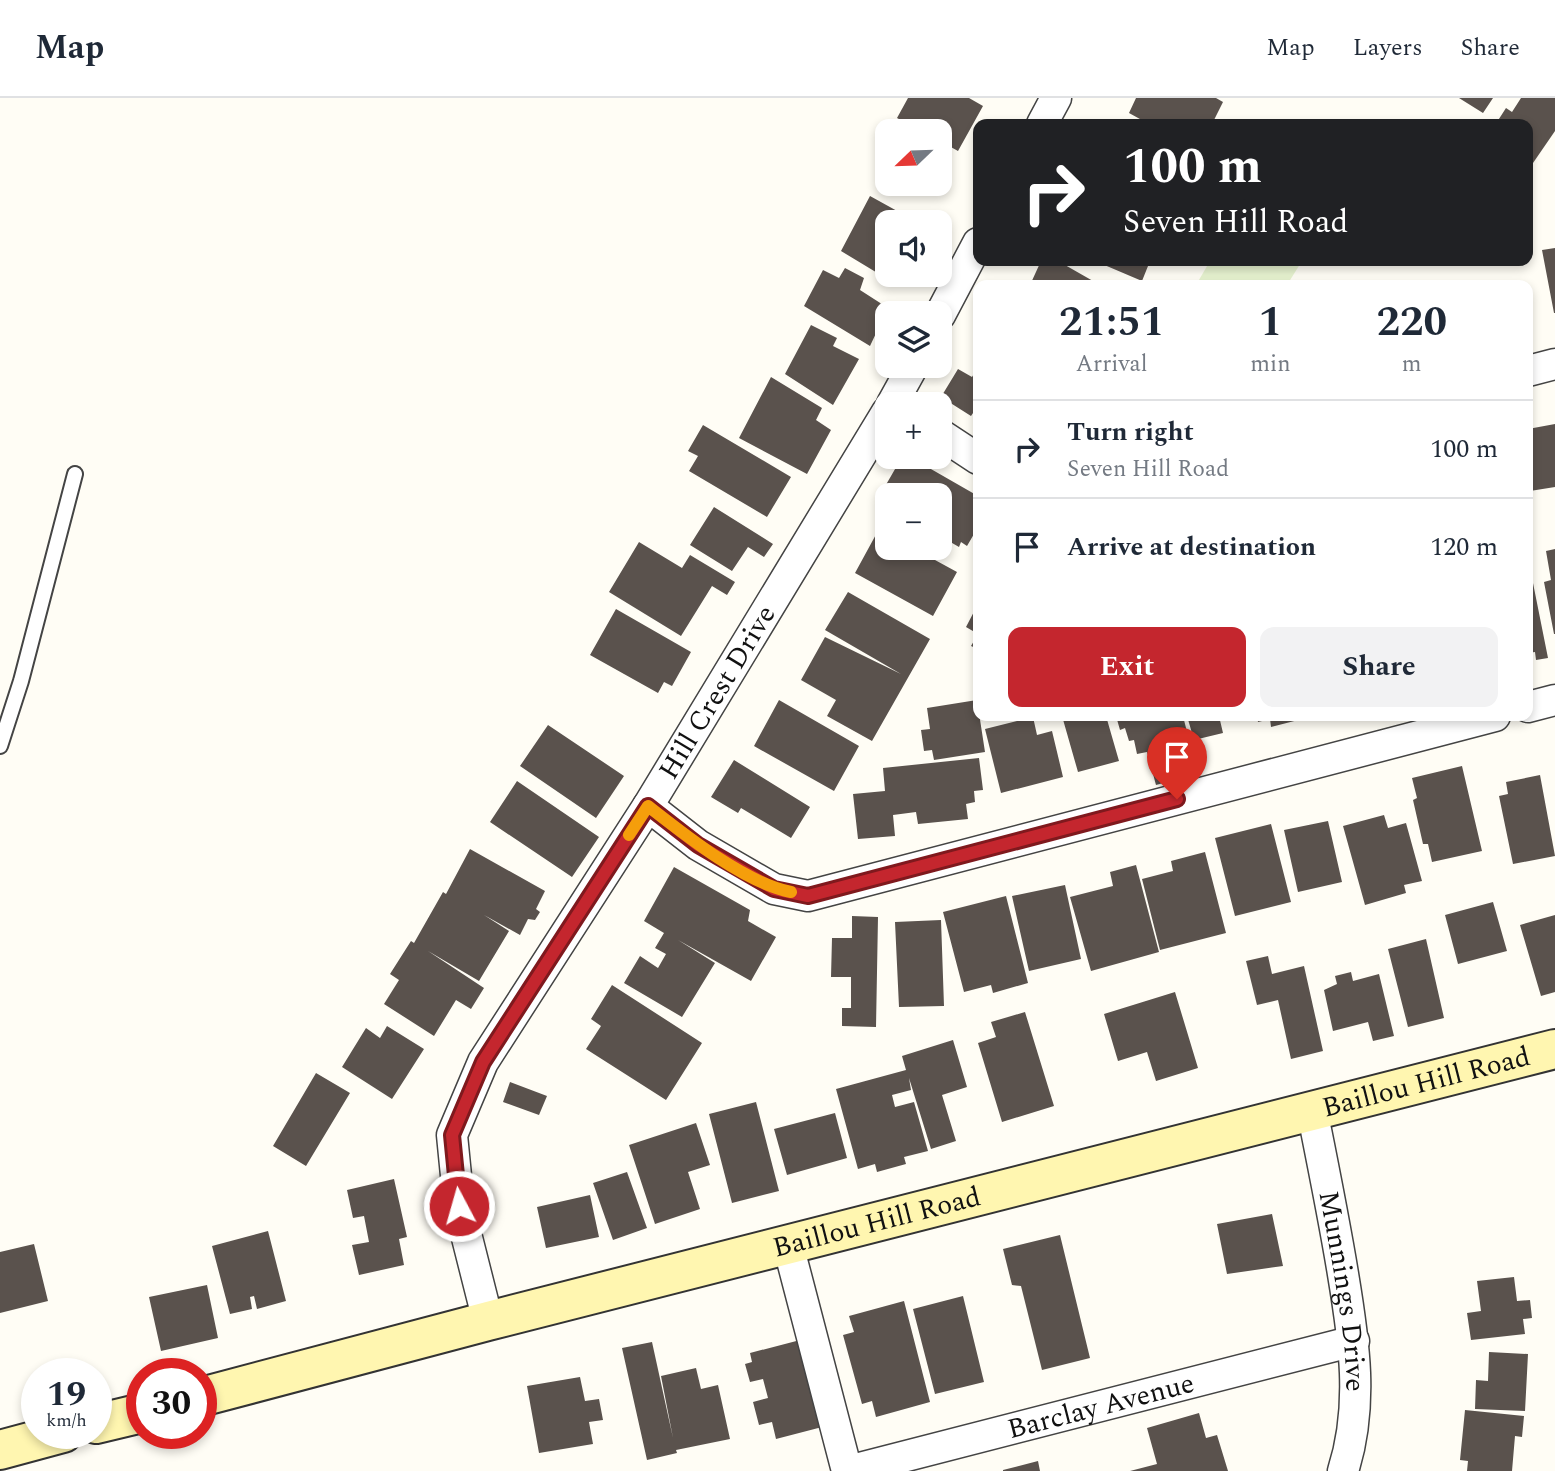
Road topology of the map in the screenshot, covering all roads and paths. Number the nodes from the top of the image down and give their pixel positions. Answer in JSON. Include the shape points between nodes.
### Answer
{"nodes":[{"id":1,"x":1056,"y":98,"type":"edge"},
{"id":2,"x":1045,"y":119,"type":"edge"},
{"id":3,"x":973,"y":252,"type":"edge"},
{"id":4,"x":947,"y":301,"type":"edge"},
{"id":5,"x":1555,"y":363,"type":"edge"},
{"id":6,"x":1533,"y":370,"type":"edge"},
{"id":7,"x":875,"y":432,"type":"edge"},
{"id":8,"x":952,"y":442,"type":"edge"},
{"id":9,"x":973,"y":456,"type":"edge"},
{"id":10,"x":75,"y":474,"type":"dead end"},
{"id":11,"x":1555,"y":700,"type":"edge"},
{"id":12,"x":1533,"y":706,"type":"edge"},
{"id":13,"x":1475,"y":721,"type":"edge"},
{"id":14,"x":0,"y":746,"type":"edge"},
{"id":15,"x":648,"y":806,"type":"junction"},
{"id":16,"x":1555,"y":1049,"type":"edge"},
{"id":17,"x":1312,"y":1110,"type":"junction"},
{"id":18,"x":788,"y":1245,"type":"junction"},
{"id":19,"x":488,"y":1321,"type":"junction"},
{"id":20,"x":1354,"y":1340,"type":"junction"},
{"id":21,"x":217,"y":1393,"type":"edge"},
{"id":22,"x":21,"y":1444,"type":"edge"},
{"id":23,"x":0,"y":1450,"type":"edge"},
{"id":24,"x":848,"y":1471,"type":"edge"},
{"id":25,"x":1343,"y":1471,"type":"edge"}],
"edges":[{"from":1,"to":2,"type":"street"},
{"from":3,"to":4,"type":"street"},
{"from":5,"to":6,"type":"street"},
{"from":7,"to":15,"type":"street","name":"Hill Crest Drive"},
{"from":8,"to":9,"type":"street"},
{"from":10,"to":14,"type":"lane"},
{"from":11,"to":12,"type":"street"},
{"from":13,"to":15,"type":"street","via":[[808,896],[774,889],[698,845]]},
{"from":15,"to":19,"type":"street","name":"Hill Crest Drive","via":[[483,1062],[452,1135],[459,1206]]},
{"from":16,"to":17,"type":"main road","name":"Baillou Hill Road"},
{"from":17,"to":18,"type":"main road","name":"Baillou Hill Road"},
{"from":17,"to":20,"type":"street","name":"Munnings Drive"},
{"from":18,"to":19,"type":"main road","name":"Baillou Hill Road"},
{"from":18,"to":24,"type":"street"},
{"from":19,"to":21,"type":"main road","name":"Baillou Hill Road"},
{"from":20,"to":24,"type":"street","name":"Barclay Avenue"},
{"from":20,"to":25,"type":"street","name":"Munnings Drive","via":[[1355,1418]]},
{"from":22,"to":23,"type":"main road"}]}
